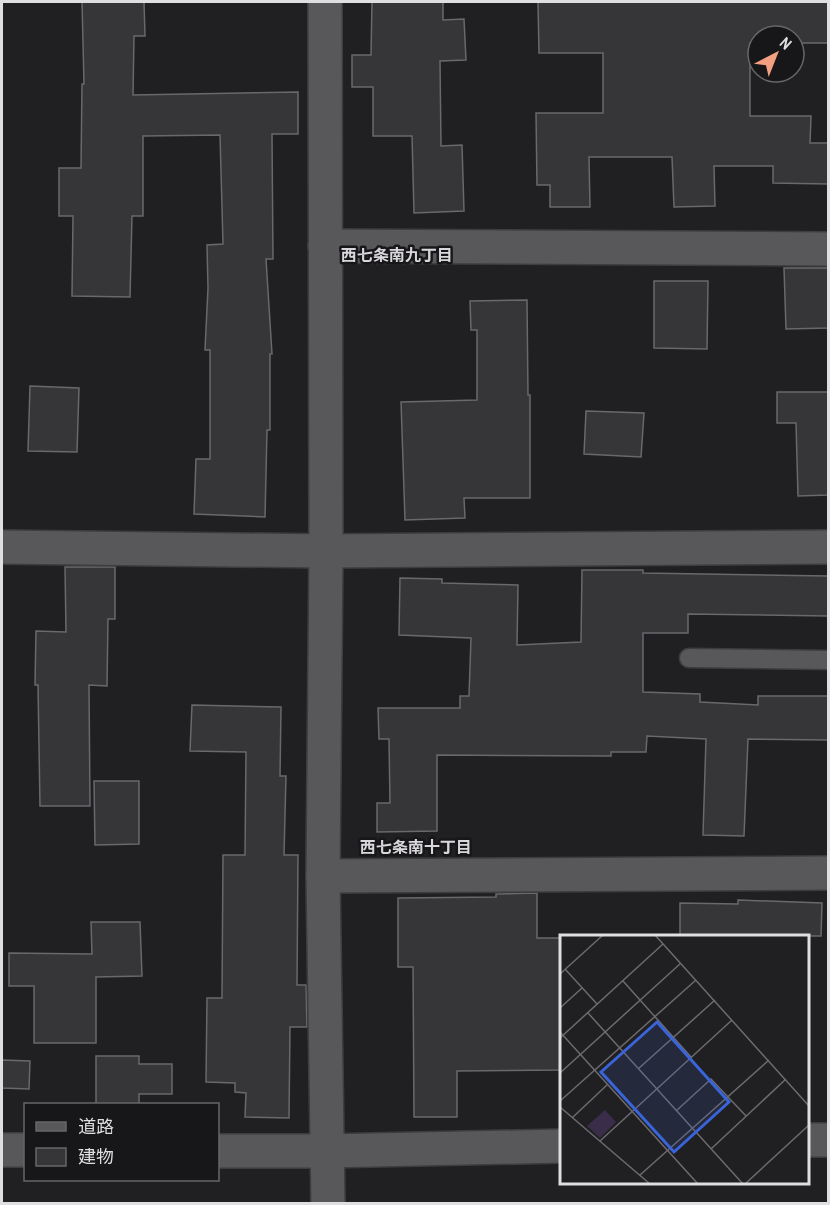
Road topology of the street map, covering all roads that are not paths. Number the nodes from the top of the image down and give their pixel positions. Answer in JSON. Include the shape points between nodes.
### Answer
{"nodes":[{"id":1,"x":325,"y":2,"type":"edge"},
{"id":2,"x":325,"y":246,"type":"junction"},
{"id":3,"x":828,"y":249,"type":"edge"},
{"id":4,"x":828,"y":547,"type":"edge"},
{"id":5,"x":2,"y":548,"type":"edge"},
{"id":6,"x":326,"y":551,"type":"junction"},
{"id":7,"x":689,"y":658,"type":"dead end"},
{"id":8,"x":828,"y":660,"type":"edge"},
{"id":9,"x":828,"y":873,"type":"edge"},
{"id":10,"x":323,"y":876,"type":"junction"},
{"id":11,"x":809,"y":1140,"type":"edge"},
{"id":12,"x":828,"y":1140,"type":"edge"},
{"id":13,"x":560,"y":1146,"type":"edge"},
{"id":14,"x":2,"y":1150,"type":"edge"},
{"id":15,"x":24,"y":1150,"type":"edge"},
{"id":16,"x":219,"y":1151,"type":"edge"},
{"id":17,"x":327,"y":1151,"type":"junction"},
{"id":18,"x":328,"y":1203,"type":"edge"}],
"edges":[{"from":1,"to":2,"type":"street"},
{"from":2,"to":3,"type":"street"},
{"from":2,"to":6,"type":"street"},
{"from":4,"to":6,"type":"street"},
{"from":5,"to":6,"type":"street"},
{"from":6,"to":10,"type":"street"},
{"from":7,"to":8,"type":"lane"},
{"from":9,"to":10,"type":"street"},
{"from":10,"to":17,"type":"street"},
{"from":11,"to":12,"type":"street"},
{"from":13,"to":17,"type":"street"},
{"from":14,"to":15,"type":"street"},
{"from":16,"to":17,"type":"street"},
{"from":17,"to":18,"type":"street"}]}
